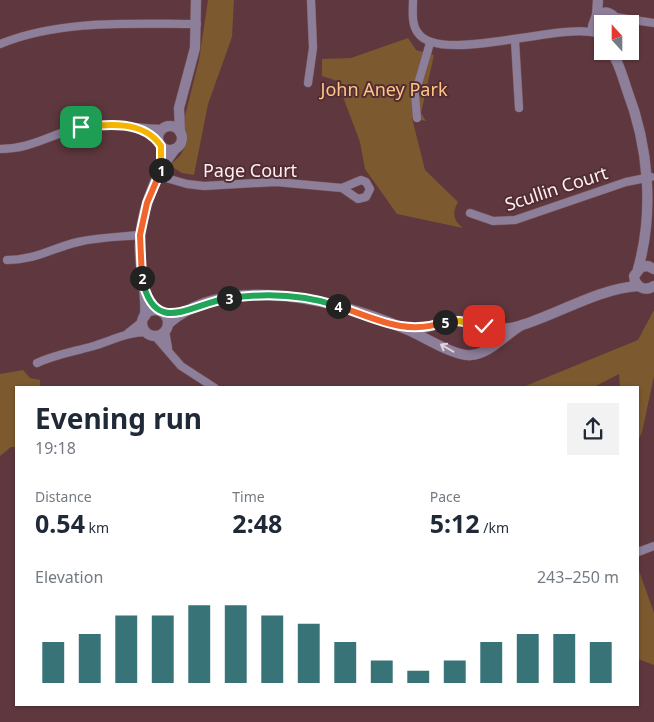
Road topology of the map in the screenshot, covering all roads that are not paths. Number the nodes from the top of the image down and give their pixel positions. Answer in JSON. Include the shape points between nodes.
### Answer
{"nodes":[{"id":1,"x":196,"y":0,"type":"edge"},
{"id":2,"x":311,"y":0,"type":"edge"},
{"id":3,"x":413,"y":0,"type":"edge"},
{"id":4,"x":598,"y":0,"type":"edge"},
{"id":5,"x":602,"y":0,"type":"edge"},
{"id":6,"x":596,"y":15,"type":"edge"},
{"id":7,"x":612,"y":15,"type":"edge"},
{"id":8,"x":594,"y":18,"type":"edge"},
{"id":9,"x":639,"y":23,"type":"edge"},
{"id":10,"x":654,"y":23,"type":"edge"},
{"id":11,"x":197,"y":24,"type":"junction"},
{"id":12,"x":576,"y":30,"type":"junction"},
{"id":13,"x":594,"y":34,"type":"edge"},
{"id":14,"x":515,"y":41,"type":"junction"},
{"id":15,"x":430,"y":42,"type":"junction"},
{"id":16,"x":0,"y":44,"type":"edge"},
{"id":17,"x":616,"y":60,"type":"edge"},
{"id":18,"x":308,"y":83,"type":"dead end"},
{"id":19,"x":179,"y":108,"type":"junction"},
{"id":20,"x":520,"y":108,"type":"dead end"},
{"id":21,"x":417,"y":118,"type":"dead end"},
{"id":22,"x":142,"y":129,"type":"junction"},
{"id":23,"x":164,"y":129,"type":"junction"},
{"id":24,"x":180,"y":132,"type":"junction"},
{"id":25,"x":160,"y":144,"type":"junction"},
{"id":26,"x":0,"y":149,"type":"edge"},
{"id":27,"x":175,"y":149,"type":"junction"},
{"id":28,"x":163,"y":165,"type":"junction"},
{"id":29,"x":159,"y":176,"type":"junction"},
{"id":30,"x":652,"y":178,"type":"junction"},
{"id":31,"x":342,"y":188,"type":"dead end"},
{"id":32,"x":470,"y":213,"type":"dead end"},
{"id":33,"x":140,"y":235,"type":"junction"},
{"id":34,"x":648,"y":250,"type":"junction"},
{"id":35,"x":8,"y":260,"type":"dead end"},
{"id":36,"x":654,"y":269,"type":"edge"},
{"id":37,"x":636,"y":271,"type":"junction"},
{"id":38,"x":638,"y":286,"type":"junction"},
{"id":39,"x":654,"y":286,"type":"edge"},
{"id":40,"x":619,"y":288,"type":"junction"},
{"id":41,"x":144,"y":291,"type":"junction"},
{"id":42,"x":161,"y":312,"type":"junction"},
{"id":43,"x":184,"y":312,"type":"junction"},
{"id":44,"x":144,"y":318,"type":"junction"},
{"id":45,"x":520,"y":326,"type":"junction"},
{"id":46,"x":167,"y":327,"type":"junction"},
{"id":47,"x":402,"y":328,"type":"junction"},
{"id":48,"x":126,"y":334,"type":"junction"},
{"id":49,"x":151,"y":334,"type":"junction"},
{"id":50,"x":168,"y":348,"type":"junction"},
{"id":51,"x":37,"y":363,"type":"dead end"},
{"id":52,"x":212,"y":386,"type":"edge"},
{"id":53,"x":654,"y":546,"type":"edge"},
{"id":54,"x":639,"y":552,"type":"edge"}],
"edges":[{"from":1,"to":11,"type":"street"},
{"from":2,"to":18,"type":"street","via":[[313,48]]},
{"from":3,"to":15,"type":"street","via":[[416,30]]},
{"from":4,"to":6,"type":"street"},
{"from":5,"to":7,"type":"street"},
{"from":8,"to":12,"type":"street"},
{"from":9,"to":10,"type":"street"},
{"from":11,"to":16,"type":"street","via":[[73,27],[35,33]]},
{"from":11,"to":19,"type":"street","via":[[195,48]]},
{"from":12,"to":13,"type":"street"},
{"from":12,"to":14,"type":"street"},
{"from":14,"to":15,"type":"street","via":[[437,45]]},
{"from":14,"to":20,"type":"street"},
{"from":15,"to":21,"type":"street","via":[[415,94]]},
{"from":17,"to":30,"type":"street","via":[[639,122]]},
{"from":19,"to":23,"type":"street"},
{"from":19,"to":24,"type":"street"},
{"from":22,"to":23,"type":"street"},
{"from":22,"to":25,"type":"street"},
{"from":22,"to":26,"type":"street","via":[[112,124],[90,126],[28,146]]},
{"from":23,"to":24,"type":"street","via":[[172,127]]},
{"from":23,"to":25,"type":"street","via":[[158,136]]},
{"from":24,"to":27,"type":"street","via":[[181,142]]},
{"from":25,"to":27,"type":"street","via":[[167,150]]},
{"from":25,"to":28,"type":"street"},
{"from":27,"to":28,"type":"street"},
{"from":28,"to":29,"type":"street"},
{"from":29,"to":31,"type":"street","name":"Page Court","via":[[204,186],[276,182]]},
{"from":29,"to":33,"type":"street","via":[[147,203]]},
{"from":30,"to":32,"type":"street","name":"Scullin Court","via":[[626,182],[507,222]]},
{"from":30,"to":34,"type":"street"},
{"from":33,"to":35,"type":"street","via":[[76,242],[26,260]]},
{"from":33,"to":41,"type":"street"},
{"from":34,"to":36,"type":"street"},
{"from":34,"to":37,"type":"street"},
{"from":36,"to":37,"type":"street","via":[[644,266]]},
{"from":37,"to":38,"type":"street"},
{"from":37,"to":40,"type":"street"},
{"from":38,"to":39,"type":"street","via":[[646,289]]},
{"from":38,"to":40,"type":"street"},
{"from":40,"to":45,"type":"street"},
{"from":41,"to":42,"type":"street"},
{"from":41,"to":44,"type":"street"},
{"from":42,"to":43,"type":"street"},
{"from":42,"to":44,"type":"street","via":[[151,311]]},
{"from":42,"to":46,"type":"street"},
{"from":43,"to":46,"type":"street"},
{"from":43,"to":47,"type":"street","via":[[226,298],[286,295],[332,304]]},
{"from":44,"to":48,"type":"street"},
{"from":44,"to":49,"type":"street"},
{"from":45,"to":47,"type":"street","via":[[498,329],[456,320],[424,328]]},
{"from":45,"to":47,"type":"street","one_way":true,"via":[[487,350],[465,355]]},
{"from":46,"to":49,"type":"street"},
{"from":46,"to":50,"type":"street"},
{"from":48,"to":49,"type":"street"},
{"from":48,"to":51,"type":"street"},
{"from":49,"to":50,"type":"street"},
{"from":50,"to":52,"type":"street","via":[[188,372]]},
{"from":53,"to":54,"type":"street"}]}
